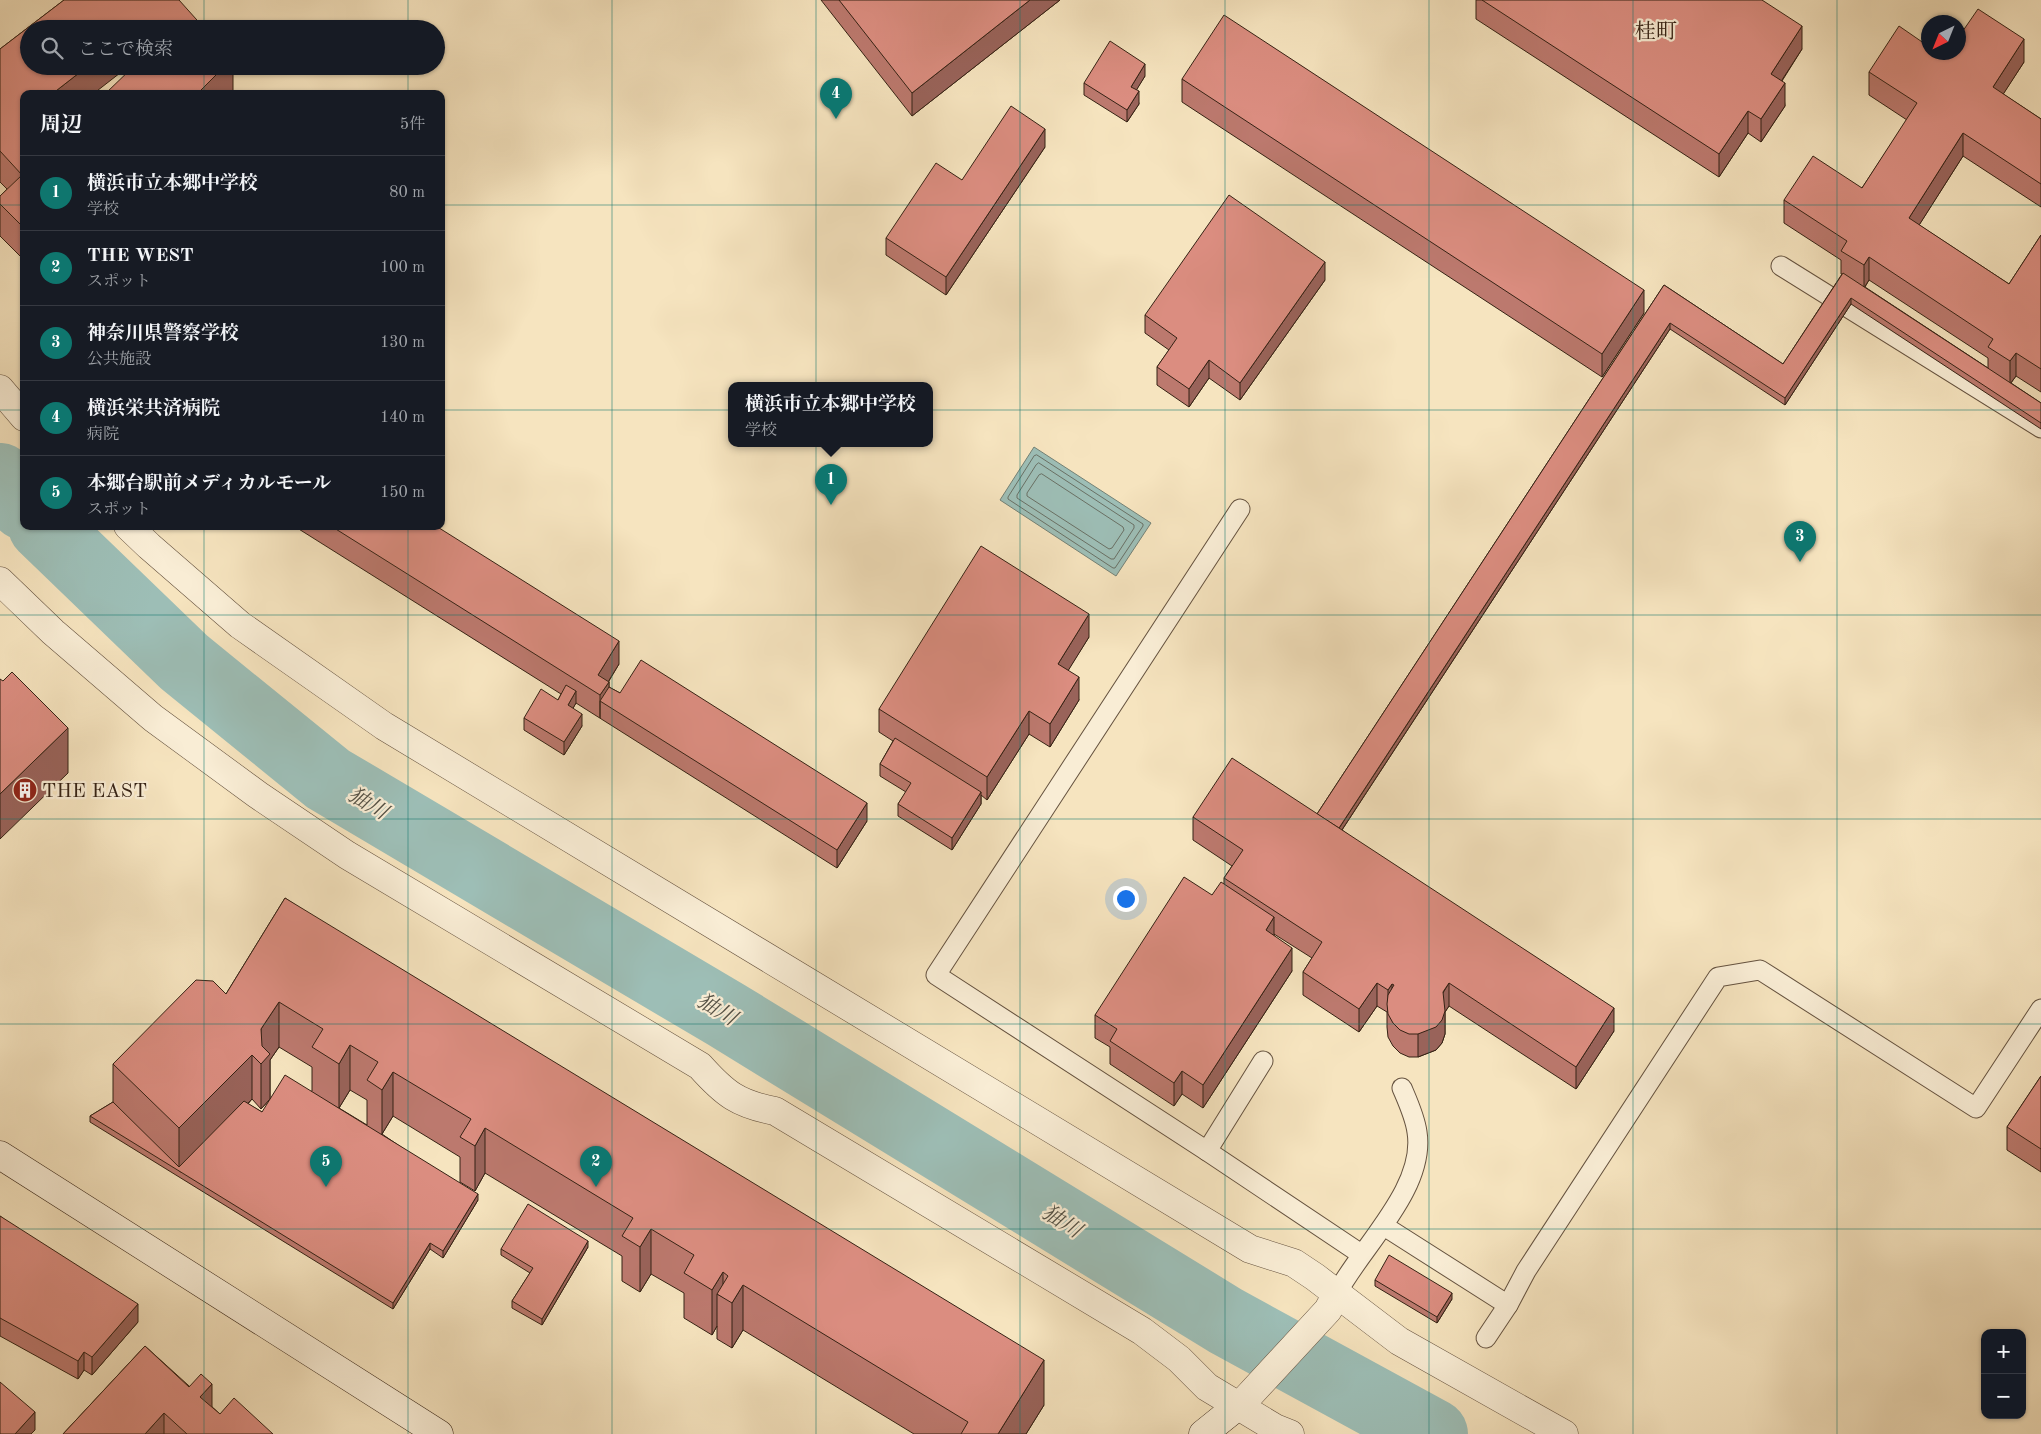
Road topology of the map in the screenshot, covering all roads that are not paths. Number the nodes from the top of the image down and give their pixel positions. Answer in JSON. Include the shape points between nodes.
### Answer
{"nodes":[{"id":1,"x":1781,"y":266,"type":"dead end"},
{"id":2,"x":0,"y":389,"type":"edge"},
{"id":3,"x":20,"y":412,"type":"edge"},
{"id":4,"x":2041,"y":428,"type":"edge"},
{"id":5,"x":1240,"y":509,"type":"dead end"},
{"id":6,"x":132,"y":530,"type":"edge"},
{"id":7,"x":0,"y":580,"type":"edge"},
{"id":8,"x":2041,"y":1009,"type":"edge"},
{"id":9,"x":1263,"y":1062,"type":"dead end"},
{"id":10,"x":1402,"y":1088,"type":"dead end"},
{"id":11,"x":1207,"y":1151,"type":"junction"},
{"id":12,"x":0,"y":1155,"type":"edge"},
{"id":13,"x":1384,"y":1226,"type":"junction"},
{"id":14,"x":1361,"y":1254,"type":"junction"},
{"id":15,"x":1332,"y":1301,"type":"junction"},
{"id":16,"x":1508,"y":1305,"type":"junction"},
{"id":17,"x":1486,"y":1338,"type":"dead end"},
{"id":18,"x":1241,"y":1404,"type":"junction"},
{"id":19,"x":439,"y":1434,"type":"edge"},
{"id":20,"x":1203,"y":1434,"type":"edge"},
{"id":21,"x":1290,"y":1434,"type":"edge"},
{"id":22,"x":1564,"y":1434,"type":"edge"}],
"edges":[{"from":1,"to":4,"type":"lane"},
{"from":2,"to":3,"type":"street"},
{"from":5,"to":11,"type":"lane","via":[[936,975]]},
{"from":6,"to":15,"type":"street","via":[[240,625],[384,726],[1250,1249],[1294,1262]]},
{"from":7,"to":18,"type":"street","via":[[53,632],[153,718],[347,855],[700,1066],[735,1100],[775,1111],[1142,1331],[1179,1359],[1207,1387]]},
{"from":8,"to":16,"type":"lane","via":[[1976,1108],[1760,970],[1718,977],[1526,1271]]},
{"from":9,"to":11,"type":"lane"},
{"from":10,"to":13,"type":"lane","via":[[1417,1132],[1417,1155],[1412,1177]]},
{"from":11,"to":14,"type":"lane"},
{"from":12,"to":19,"type":"street"},
{"from":13,"to":14,"type":"lane"},
{"from":13,"to":16,"type":"lane"},
{"from":14,"to":15,"type":"lane"},
{"from":15,"to":18,"type":"street"},
{"from":15,"to":22,"type":"street"},
{"from":16,"to":17,"type":"lane"},
{"from":18,"to":20,"type":"street"},
{"from":18,"to":21,"type":"street","via":[[1275,1428]]}]}
